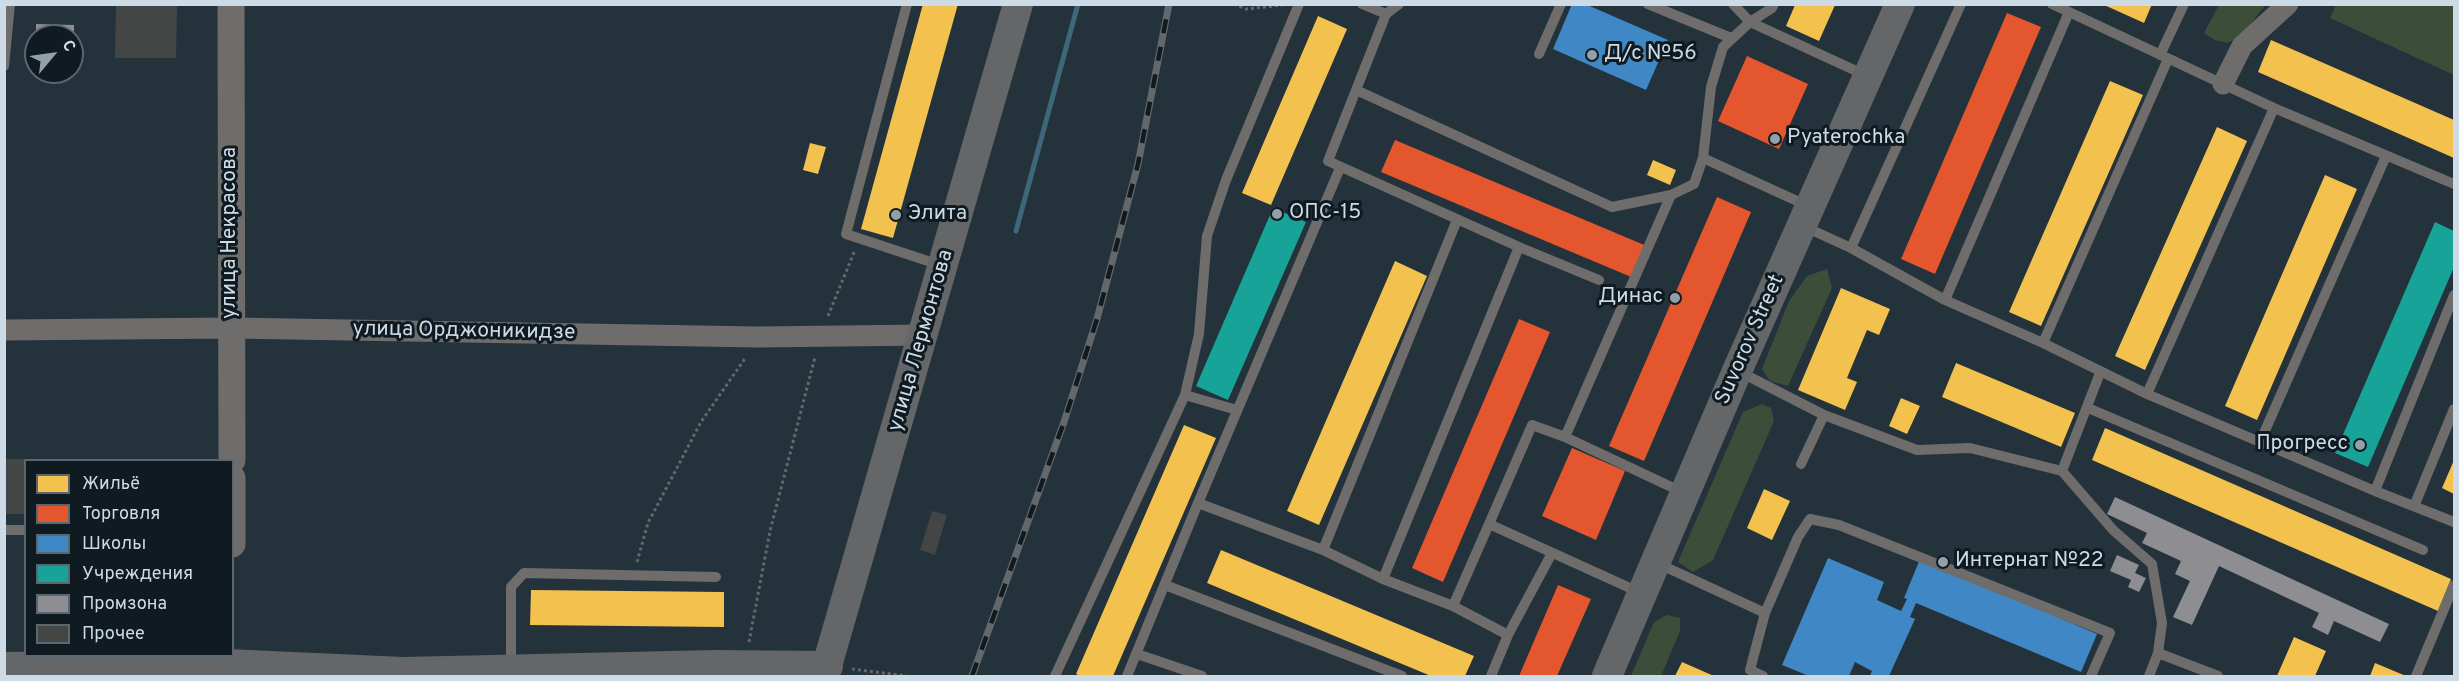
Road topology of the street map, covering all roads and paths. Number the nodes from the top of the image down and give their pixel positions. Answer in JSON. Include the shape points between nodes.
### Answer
{"nodes":[{"id":1,"x":10,"y":4,"type":"edge"},
{"id":2,"x":231,"y":4,"type":"edge"},
{"id":3,"x":907,"y":4,"type":"edge"},
{"id":4,"x":1018,"y":4,"type":"edge"},
{"id":5,"x":1234,"y":4,"type":"edge"},
{"id":6,"x":1287,"y":4,"type":"edge"},
{"id":7,"x":1299,"y":4,"type":"edge"},
{"id":8,"x":1362,"y":4,"type":"edge"},
{"id":9,"x":1399,"y":4,"type":"edge"},
{"id":10,"x":1561,"y":4,"type":"edge"},
{"id":11,"x":1648,"y":4,"type":"edge"},
{"id":12,"x":1733,"y":4,"type":"edge"},
{"id":13,"x":1774,"y":4,"type":"edge"},
{"id":14,"x":1900,"y":4,"type":"edge"},
{"id":15,"x":1961,"y":4,"type":"edge"},
{"id":16,"x":2052,"y":4,"type":"edge"},
{"id":17,"x":2184,"y":4,"type":"edge"},
{"id":18,"x":2288,"y":4,"type":"edge"},
{"id":19,"x":2069,"y":12,"type":"junction"},
{"id":20,"x":1386,"y":14,"type":"junction"},
{"id":21,"x":1750,"y":22,"type":"junction"},
{"id":22,"x":1731,"y":38,"type":"junction"},
{"id":23,"x":1539,"y":54,"type":"dead end"},
{"id":24,"x":2164,"y":57,"type":"junction"},
{"id":25,"x":4,"y":66,"type":"edge"},
{"id":26,"x":1868,"y":77,"type":"junction"},
{"id":27,"x":2223,"y":84,"type":"junction"},
{"id":28,"x":1356,"y":90,"type":"junction"},
{"id":29,"x":2274,"y":108,"type":"junction"},
{"id":30,"x":2386,"y":156,"type":"junction"},
{"id":31,"x":1703,"y":158,"type":"junction"},
{"id":32,"x":1340,"y":168,"type":"junction"},
{"id":33,"x":2454,"y":184,"type":"edge"},
{"id":34,"x":1671,"y":195,"type":"junction"},
{"id":35,"x":1807,"y":217,"type":"junction"},
{"id":36,"x":1457,"y":220,"type":"junction"},
{"id":37,"x":860,"y":238,"type":"junction"},
{"id":38,"x":1519,"y":247,"type":"junction"},
{"id":39,"x":1851,"y":248,"type":"junction"},
{"id":40,"x":944,"y":266,"type":"junction"},
{"id":41,"x":1599,"y":280,"type":"dead end"},
{"id":42,"x":2454,"y":295,"type":"edge"},
{"id":43,"x":1945,"y":300,"type":"junction"},
{"id":44,"x":231,"y":328,"type":"junction"},
{"id":45,"x":4,"y":330,"type":"edge"},
{"id":46,"x":923,"y":335,"type":"junction"},
{"id":47,"x":820,"y":336,"type":"junction"},
{"id":48,"x":759,"y":337,"type":"junction"},
{"id":49,"x":2043,"y":343,"type":"junction"},
{"id":50,"x":1737,"y":371,"type":"junction"},
{"id":51,"x":2100,"y":373,"type":"junction"},
{"id":52,"x":2147,"y":394,"type":"junction"},
{"id":53,"x":1185,"y":395,"type":"junction"},
{"id":54,"x":2088,"y":408,"type":"junction"},
{"id":55,"x":2454,"y":409,"type":"edge"},
{"id":56,"x":1237,"y":410,"type":"junction"},
{"id":57,"x":1824,"y":415,"type":"junction"},
{"id":58,"x":1565,"y":437,"type":"junction"},
{"id":59,"x":2260,"y":442,"type":"junction"},
{"id":60,"x":232,"y":459,"type":"edge"},
{"id":61,"x":1801,"y":464,"type":"dead end"},
{"id":62,"x":2061,"y":471,"type":"junction"},
{"id":63,"x":2374,"y":491,"type":"junction"},
{"id":64,"x":1685,"y":494,"type":"junction"},
{"id":65,"x":1198,"y":503,"type":"junction"},
{"id":66,"x":2415,"y":504,"type":"junction"},
{"id":67,"x":2454,"y":522,"type":"edge"},
{"id":68,"x":1489,"y":524,"type":"junction"},
{"id":69,"x":4,"y":530,"type":"edge"},
{"id":70,"x":24,"y":530,"type":"edge"},
{"id":71,"x":1323,"y":549,"type":"junction"},
{"id":72,"x":2423,"y":549,"type":"dead end"},
{"id":73,"x":1552,"y":553,"type":"junction"},
{"id":74,"x":1654,"y":562,"type":"junction"},
{"id":75,"x":634,"y":575,"type":"junction"},
{"id":76,"x":716,"y":577,"type":"dead end"},
{"id":77,"x":1383,"y":579,"type":"junction"},
{"id":78,"x":1165,"y":585,"type":"junction"},
{"id":79,"x":2454,"y":585,"type":"edge"},
{"id":80,"x":1641,"y":593,"type":"junction"},
{"id":81,"x":1454,"y":606,"type":"junction"},
{"id":82,"x":1765,"y":613,"type":"junction"},
{"id":83,"x":1508,"y":635,"type":"junction"},
{"id":84,"x":2158,"y":653,"type":"junction"},
{"id":85,"x":1137,"y":654,"type":"junction"},
{"id":86,"x":226,"y":666,"type":"edge"},
{"id":87,"x":4,"y":667,"type":"edge"},
{"id":88,"x":724,"y":669,"type":"edge"},
{"id":89,"x":511,"y":670,"type":"junction"},
{"id":90,"x":826,"y":671,"type":"edge"},
{"id":91,"x":615,"y":672,"type":"edge"},
{"id":92,"x":403,"y":674,"type":"edge"},
{"id":93,"x":906,"y":676,"type":"edge"},
{"id":94,"x":1055,"y":676,"type":"edge"},
{"id":95,"x":1127,"y":676,"type":"edge"},
{"id":96,"x":1202,"y":676,"type":"edge"},
{"id":97,"x":1402,"y":676,"type":"edge"},
{"id":98,"x":1491,"y":676,"type":"edge"},
{"id":99,"x":1607,"y":676,"type":"edge"},
{"id":100,"x":1763,"y":676,"type":"edge"},
{"id":101,"x":2091,"y":676,"type":"edge"},
{"id":102,"x":2149,"y":676,"type":"edge"},
{"id":103,"x":2218,"y":676,"type":"edge"},
{"id":104,"x":2416,"y":676,"type":"edge"}],
"edges":[{"from":1,"to":25,"type":"lane"},
{"from":2,"to":44,"type":"street","name":"улица Некрасова"},
{"from":3,"to":37,"type":"lane","via":[[846,234]]},
{"from":4,"to":40,"type":"main road","name":"улица Лермонтова"},
{"from":5,"to":6,"type":"path","via":[[1246,9]]},
{"from":7,"to":53,"type":"lane","via":[[1207,236],[1199,334]]},
{"from":8,"to":20,"type":"lane"},
{"from":9,"to":20,"type":"lane"},
{"from":10,"to":23,"type":"lane"},
{"from":11,"to":22,"type":"lane"},
{"from":12,"to":21,"type":"lane"},
{"from":13,"to":21,"type":"lane"},
{"from":14,"to":26,"type":"main road","name":"Suvorov Street"},
{"from":15,"to":39,"type":"lane"},
{"from":16,"to":19,"type":"lane"},
{"from":17,"to":24,"type":"lane"},
{"from":18,"to":27,"type":"street","via":[[2242,46]]},
{"from":19,"to":24,"type":"lane"},
{"from":19,"to":43,"type":"lane"},
{"from":20,"to":28,"type":"lane"},
{"from":21,"to":22,"type":"lane"},
{"from":21,"to":26,"type":"lane"},
{"from":22,"to":31,"type":"lane","via":[[1723,47],[1711,87]]},
{"from":24,"to":27,"type":"lane"},
{"from":24,"to":49,"type":"lane"},
{"from":26,"to":35,"type":"main road","name":"Suvorov Street"},
{"from":27,"to":29,"type":"lane"},
{"from":28,"to":32,"type":"lane","via":[[1328,161]]},
{"from":28,"to":34,"type":"lane","via":[[1612,207]]},
{"from":29,"to":30,"type":"lane"},
{"from":29,"to":52,"type":"lane"},
{"from":30,"to":33,"type":"lane"},
{"from":30,"to":59,"type":"lane"},
{"from":31,"to":34,"type":"lane","via":[[1694,184]]},
{"from":31,"to":35,"type":"lane"},
{"from":32,"to":36,"type":"lane"},
{"from":32,"to":56,"type":"lane"},
{"from":34,"to":58,"type":"lane"},
{"from":35,"to":39,"type":"lane"},
{"from":35,"to":50,"type":"main road","name":"Suvorov Street"},
{"from":36,"to":38,"type":"lane"},
{"from":36,"to":71,"type":"lane"},
{"from":37,"to":40,"type":"lane"},
{"from":37,"to":47,"type":"path"},
{"from":38,"to":41,"type":"lane"},
{"from":38,"to":77,"type":"lane"},
{"from":39,"to":43,"type":"lane"},
{"from":40,"to":46,"type":"main road","name":"улица Лермонтова"},
{"from":42,"to":63,"type":"lane"},
{"from":43,"to":49,"type":"lane"},
{"from":44,"to":45,"type":"street","name":"улица Орджоникидзе"},
{"from":44,"to":48,"type":"street","name":"улица Орджоникидзе"},
{"from":44,"to":60,"type":"street","name":"улица Некрасова"},
{"from":46,"to":47,"type":"street","name":"улица Орджоникидзе"},
{"from":46,"to":90,"type":"main road","name":"улица Лермонтова"},
{"from":47,"to":48,"type":"street","name":"улица Орджоникидзе"},
{"from":47,"to":88,"type":"path","via":[[770,531]]},
{"from":48,"to":75,"type":"path","via":[[695,432],[648,523]]},
{"from":49,"to":51,"type":"lane"},
{"from":50,"to":57,"type":"lane"},
{"from":50,"to":64,"type":"main road","name":"Suvorov Street"},
{"from":51,"to":52,"type":"lane"},
{"from":51,"to":54,"type":"lane"},
{"from":52,"to":59,"type":"lane"},
{"from":53,"to":56,"type":"lane"},
{"from":53,"to":94,"type":"lane"},
{"from":54,"to":62,"type":"lane"},
{"from":54,"to":72,"type":"lane"},
{"from":55,"to":66,"type":"lane"},
{"from":56,"to":65,"type":"lane"},
{"from":57,"to":61,"type":"lane"},
{"from":57,"to":62,"type":"lane","via":[[1917,450],[1970,448]]},
{"from":58,"to":64,"type":"lane"},
{"from":58,"to":68,"type":"lane","via":[[1532,425]]},
{"from":59,"to":63,"type":"lane"},
{"from":62,"to":84,"type":"lane","via":[[2113,530],[2152,564],[2162,623]]},
{"from":63,"to":66,"type":"lane"},
{"from":64,"to":74,"type":"main road","name":"Suvorov Street"},
{"from":65,"to":71,"type":"lane"},
{"from":65,"to":78,"type":"lane"},
{"from":66,"to":67,"type":"lane"},
{"from":68,"to":73,"type":"lane"},
{"from":68,"to":81,"type":"lane"},
{"from":69,"to":70,"type":"lane"},
{"from":71,"to":77,"type":"lane"},
{"from":73,"to":80,"type":"lane"},
{"from":73,"to":83,"type":"lane"},
{"from":74,"to":80,"type":"main road","name":"Suvorov Street"},
{"from":74,"to":82,"type":"lane"},
{"from":75,"to":76,"type":"lane"},
{"from":75,"to":89,"type":"lane","via":[[524,573],[511,587]]},
{"from":77,"to":81,"type":"lane"},
{"from":78,"to":85,"type":"lane"},
{"from":78,"to":97,"type":"lane"},
{"from":79,"to":104,"type":"lane"},
{"from":80,"to":99,"type":"main road","name":"Suvorov Street"},
{"from":81,"to":83,"type":"lane"},
{"from":82,"to":100,"type":"lane","via":[[1750,670]]},
{"from":82,"to":101,"type":"lane","via":[[1798,537],[1810,519],[1839,525],[2110,633]]},
{"from":83,"to":98,"type":"lane"},
{"from":84,"to":102,"type":"lane"},
{"from":84,"to":103,"type":"lane"},
{"from":85,"to":95,"type":"lane"},
{"from":85,"to":96,"type":"lane"},
{"from":86,"to":87,"type":"main road"},
{"from":86,"to":92,"type":"main road"},
{"from":88,"to":90,"type":"main road"},
{"from":88,"to":91,"type":"main road"},
{"from":89,"to":91,"type":"main road"},
{"from":89,"to":92,"type":"main road"},
{"from":90,"to":93,"type":"path"}]}
